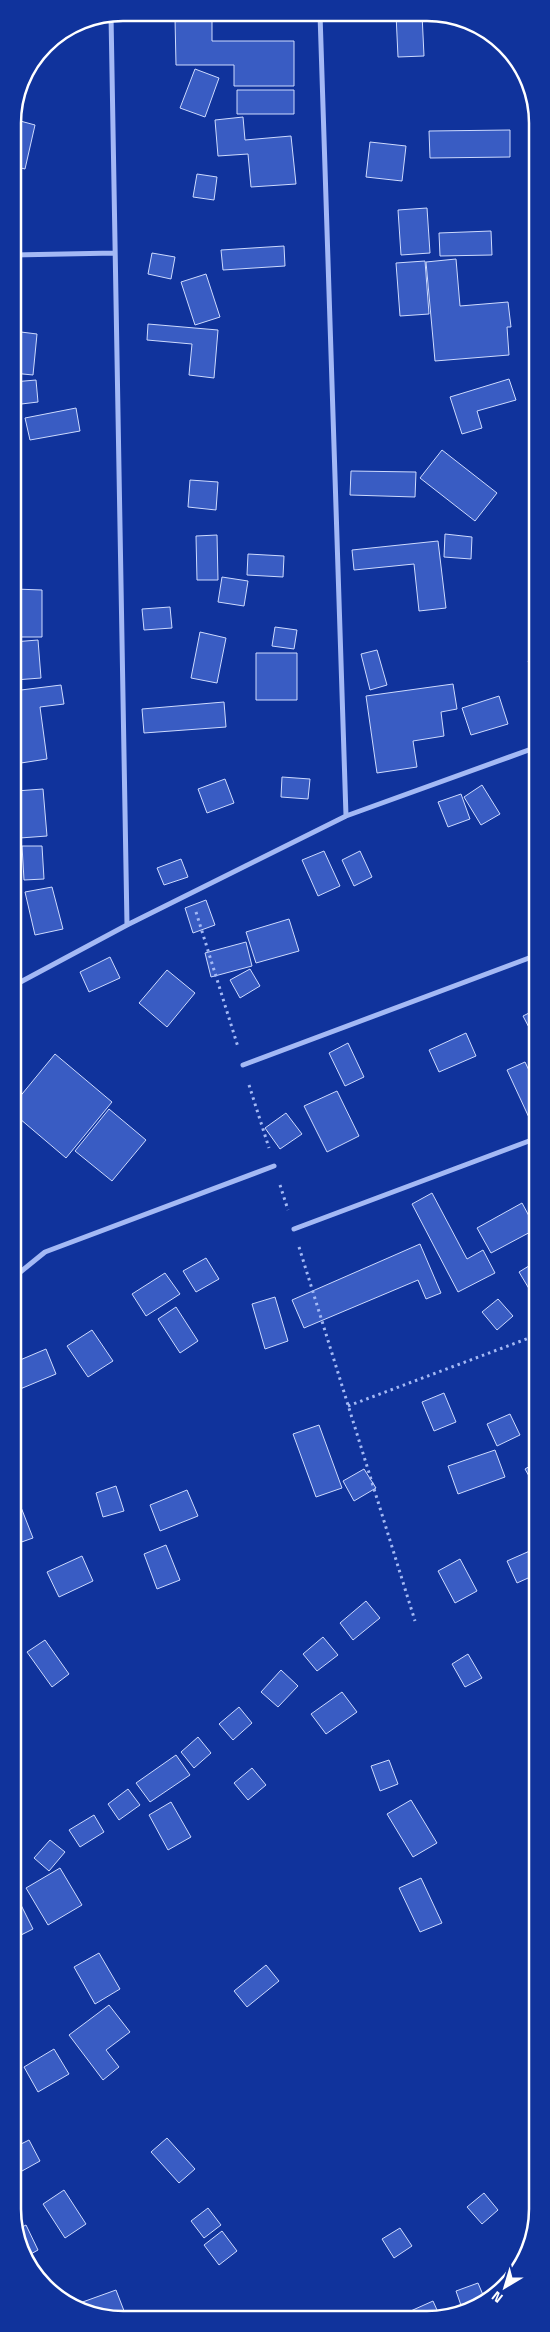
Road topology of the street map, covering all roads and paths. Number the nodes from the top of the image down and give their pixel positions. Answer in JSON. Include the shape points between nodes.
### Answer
{"nodes":[{"id":1,"x":320,"y":21,"type":"edge"},
{"id":2,"x":111,"y":22,"type":"edge"},
{"id":3,"x":115,"y":253,"type":"junction"},
{"id":4,"x":21,"y":255,"type":"edge"},
{"id":5,"x":529,"y":751,"type":"edge"},
{"id":6,"x":346,"y":816,"type":"junction"},
{"id":7,"x":190,"y":894,"type":"junction"},
{"id":8,"x":127,"y":925,"type":"junction"},
{"id":9,"x":529,"y":958,"type":"edge"},
{"id":10,"x":21,"y":982,"type":"edge"},
{"id":11,"x":243,"y":1066,"type":"junction"},
{"id":12,"x":529,"y":1141,"type":"edge"},
{"id":13,"x":274,"y":1166,"type":"junction"},
{"id":14,"x":294,"y":1229,"type":"junction"},
{"id":15,"x":21,"y":1272,"type":"edge"},
{"id":16,"x":529,"y":1338,"type":"edge"},
{"id":17,"x":348,"y":1406,"type":"junction"},
{"id":18,"x":415,"y":1621,"type":"dead end"}],
"edges":[{"from":1,"to":6,"type":"street"},
{"from":2,"to":3,"type":"street"},
{"from":3,"to":4,"type":"street"},
{"from":3,"to":8,"type":"street"},
{"from":5,"to":6,"type":"street"},
{"from":6,"to":7,"type":"street"},
{"from":7,"to":8,"type":"street"},
{"from":7,"to":11,"type":"path"},
{"from":8,"to":10,"type":"street"},
{"from":9,"to":11,"type":"street"},
{"from":11,"to":13,"type":"path"},
{"from":12,"to":14,"type":"street"},
{"from":13,"to":14,"type":"path"},
{"from":13,"to":15,"type":"street","via":[[46,1252]]},
{"from":14,"to":17,"type":"path"},
{"from":16,"to":17,"type":"path"},
{"from":17,"to":18,"type":"path"}]}
